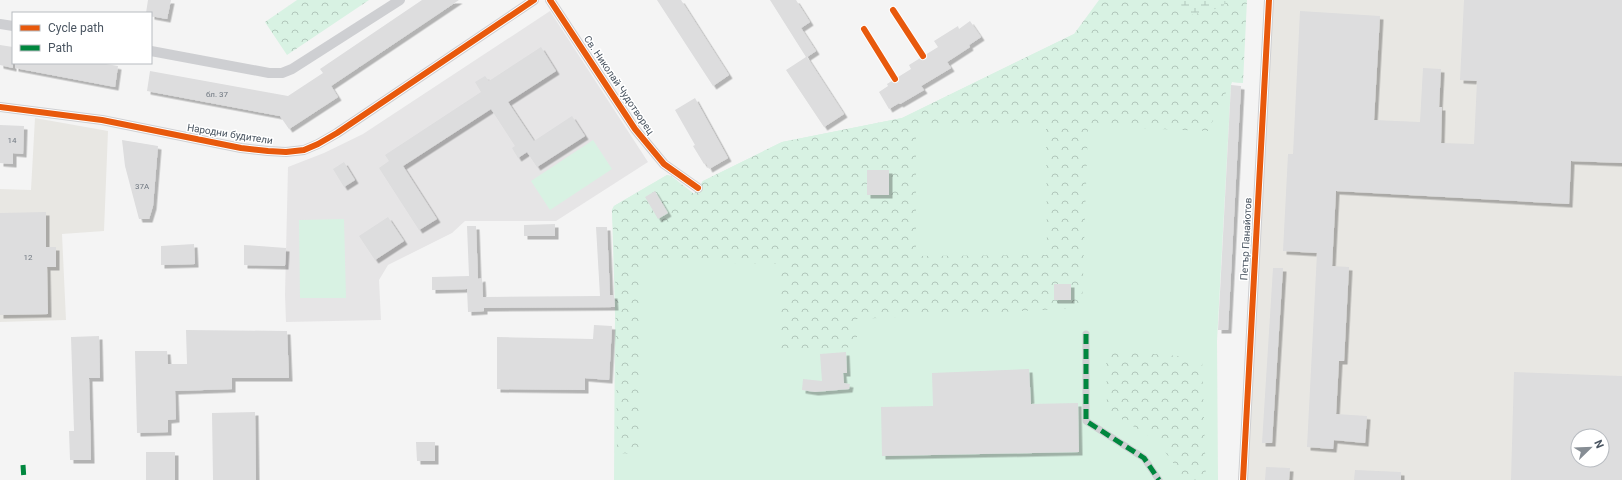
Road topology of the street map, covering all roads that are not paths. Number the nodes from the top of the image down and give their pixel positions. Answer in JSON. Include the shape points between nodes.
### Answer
{"nodes":[{"id":1,"x":400,"y":0,"type":"edge"},
{"id":2,"x":534,"y":0,"type":"edge"},
{"id":3,"x":550,"y":0,"type":"edge"},
{"id":4,"x":1269,"y":0,"type":"edge"},
{"id":5,"x":0,"y":24,"type":"edge"},
{"id":6,"x":12,"y":26,"type":"edge"},
{"id":7,"x":152,"y":51,"type":"edge"},
{"id":8,"x":0,"y":107,"type":"edge"},
{"id":9,"x":698,"y":188,"type":"dead end"},
{"id":10,"x":1086,"y":334,"type":"dead end"},
{"id":11,"x":1159,"y":480,"type":"edge"},
{"id":12,"x":1243,"y":480,"type":"edge"}],
"edges":[{"from":1,"to":7,"type":"street","via":[[282,73],[269,73]]},
{"from":2,"to":8,"type":"street","name":"Народни будители","via":[[337,133],[304,150],[286,152],[241,148],[102,120]]},
{"from":3,"to":9,"type":"street","name":"Св. Николай Чудотворец","via":[[635,129],[664,164]]},
{"from":4,"to":12,"type":"street","name":"Петър Панайотов"},
{"from":5,"to":6,"type":"street"},
{"from":10,"to":11,"type":"street","via":[[1086,420],[1144,458]]}]}
